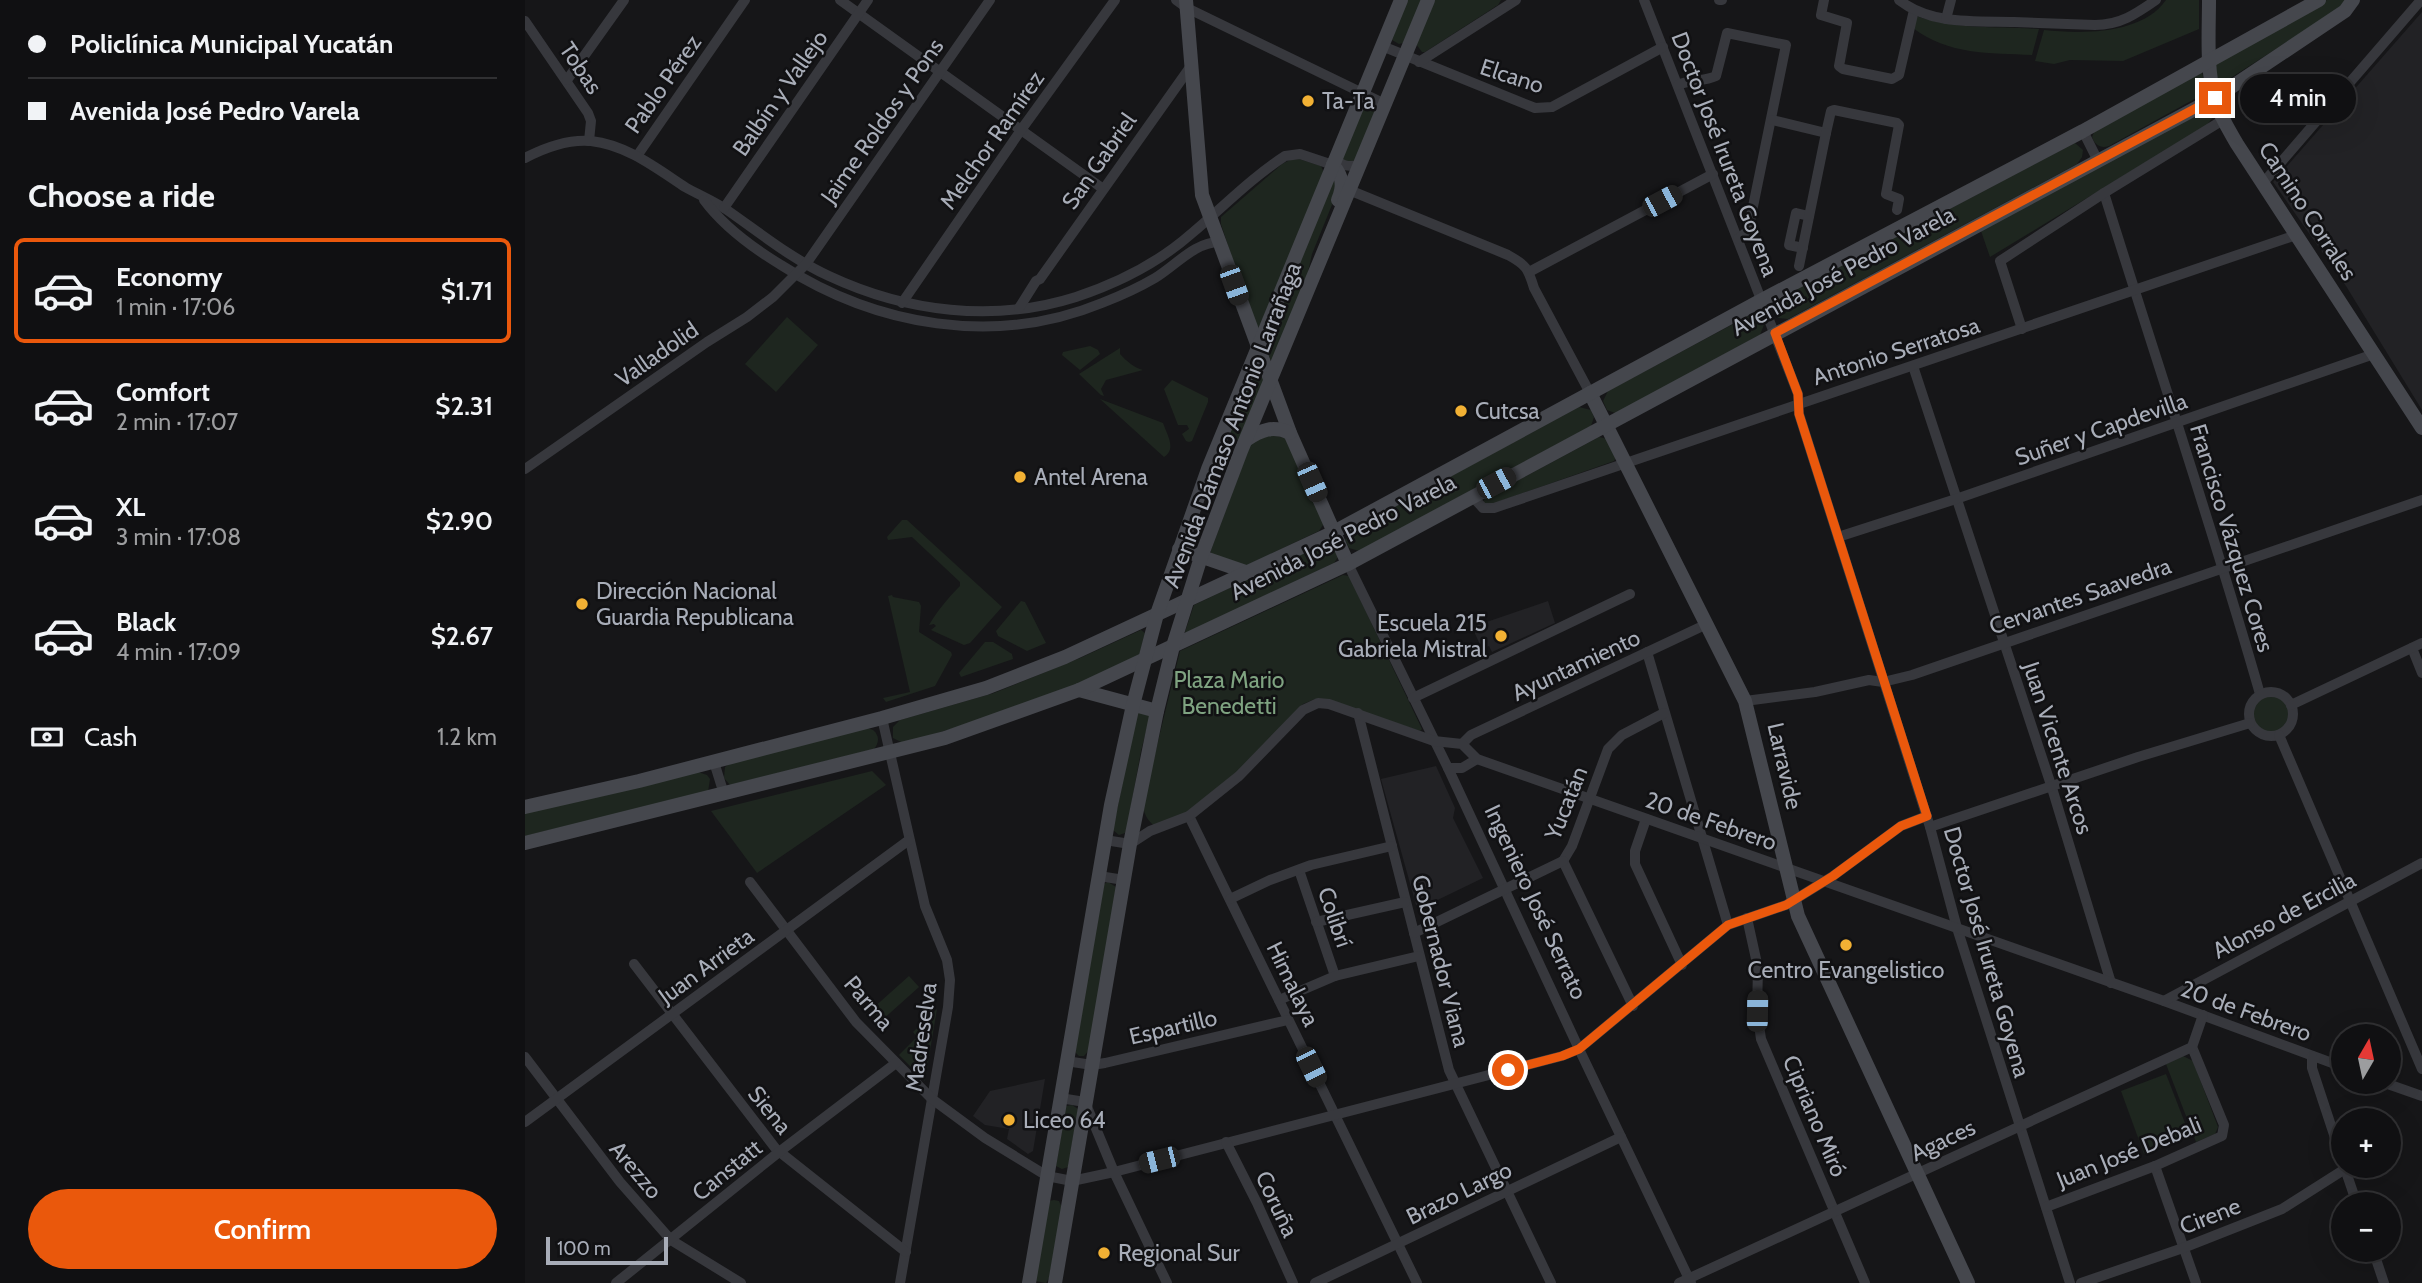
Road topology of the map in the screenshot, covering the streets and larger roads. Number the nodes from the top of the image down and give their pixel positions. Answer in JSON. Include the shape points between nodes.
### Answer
{"nodes":[{"id":1,"x":624,"y":0,"type":"edge"},
{"id":2,"x":745,"y":0,"type":"edge"},
{"id":3,"x":840,"y":0,"type":"edge"},
{"id":4,"x":868,"y":0,"type":"edge"},
{"id":5,"x":990,"y":0,"type":"edge"},
{"id":6,"x":1115,"y":0,"type":"edge"},
{"id":7,"x":1401,"y":0,"type":"edge"},
{"id":8,"x":1428,"y":0,"type":"edge"},
{"id":9,"x":1515,"y":0,"type":"edge"},
{"id":10,"x":1644,"y":0,"type":"edge"},
{"id":11,"x":1824,"y":0,"type":"edge"},
{"id":12,"x":1899,"y":0,"type":"edge"},
{"id":13,"x":1951,"y":0,"type":"edge"},
{"id":14,"x":2156,"y":0,"type":"edge"},
{"id":15,"x":2209,"y":0,"type":"edge"},
{"id":16,"x":2319,"y":0,"type":"edge"},
{"id":17,"x":2353,"y":0,"type":"edge"},
{"id":18,"x":2421,"y":0,"type":"edge"},
{"id":19,"x":1183,"y":3,"type":"edge"},
{"id":20,"x":1914,"y":10,"type":"junction"},
{"id":21,"x":859,"y":13,"type":"junction"},
{"id":22,"x":1946,"y":19,"type":"junction"},
{"id":23,"x":525,"y":21,"type":"edge"},
{"id":24,"x":1382,"y":46,"type":"junction"},
{"id":25,"x":1663,"y":47,"type":"junction"},
{"id":26,"x":1412,"y":59,"type":"junction"},
{"id":27,"x":2210,"y":61,"type":"junction"},
{"id":28,"x":1191,"y":66,"type":"junction"},
{"id":29,"x":939,"y":71,"type":"junction"},
{"id":30,"x":567,"y":80,"type":"junction"},
{"id":31,"x":1678,"y":85,"type":"junction"},
{"id":32,"x":1363,"y":93,"type":"junction"},
{"id":33,"x":2215,"y":98,"type":"junction"},
{"id":34,"x":1385,"y":104,"type":"junction"},
{"id":35,"x":1772,"y":120,"type":"junction"},
{"id":36,"x":2223,"y":120,"type":"junction"},
{"id":37,"x":1021,"y":130,"type":"junction"},
{"id":38,"x":2083,"y":131,"type":"junction"},
{"id":39,"x":1826,"y":133,"type":"junction"},
{"id":40,"x":589,"y":141,"type":"junction"},
{"id":41,"x":637,"y":156,"type":"junction"},
{"id":42,"x":525,"y":158,"type":"edge"},
{"id":43,"x":1334,"y":161,"type":"junction"},
{"id":44,"x":2098,"y":161,"type":"junction"},
{"id":45,"x":1360,"y":165,"type":"junction"},
{"id":46,"x":1713,"y":174,"type":"junction"},
{"id":47,"x":2263,"y":183,"type":"junction"},
{"id":48,"x":1103,"y":188,"type":"junction"},
{"id":49,"x":1349,"y":190,"type":"junction"},
{"id":50,"x":2104,"y":192,"type":"junction"},
{"id":51,"x":702,"y":197,"type":"junction"},
{"id":52,"x":724,"y":208,"type":"junction"},
{"id":53,"x":1897,"y":210,"type":"dead end"},
{"id":54,"x":1210,"y":216,"type":"junction"},
{"id":55,"x":2296,"y":235,"type":"junction"},
{"id":56,"x":1738,"y":239,"type":"junction"},
{"id":57,"x":1219,"y":242,"type":"junction"},
{"id":58,"x":1320,"y":260,"type":"junction"},
{"id":59,"x":806,"y":264,"type":"junction"},
{"id":60,"x":1799,"y":266,"type":"dead end"},
{"id":61,"x":1529,"y":272,"type":"junction"},
{"id":62,"x":796,"y":275,"type":"junction"},
{"id":63,"x":1040,"y":279,"type":"junction"},
{"id":64,"x":2135,"y":291,"type":"junction"},
{"id":65,"x":1762,"y":300,"type":"junction"},
{"id":66,"x":1056,"y":302,"type":"junction"},
{"id":67,"x":902,"y":303,"type":"junction"},
{"id":68,"x":1041,"y":305,"type":"junction"},
{"id":69,"x":1019,"y":308,"type":"junction"},
{"id":70,"x":952,"y":311,"type":"junction"},
{"id":71,"x":1058,"y":317,"type":"junction"},
{"id":72,"x":951,"y":326,"type":"junction"},
{"id":73,"x":2022,"y":329,"type":"junction"},
{"id":74,"x":1775,"y":333,"type":"junction"},
{"id":75,"x":1257,"y":346,"type":"junction"},
{"id":76,"x":2374,"y":354,"type":"junction"},
{"id":77,"x":1913,"y":366,"type":"junction"},
{"id":78,"x":1270,"y":382,"type":"junction"},
{"id":79,"x":1590,"y":393,"type":"junction"},
{"id":80,"x":1798,"y":404,"type":"junction"},
{"id":81,"x":2176,"y":424,"type":"junction"},
{"id":82,"x":1607,"y":426,"type":"junction"},
{"id":83,"x":2422,"y":428,"type":"edge"},
{"id":84,"x":1290,"y":433,"type":"junction"},
{"id":85,"x":1219,"y":442,"type":"junction"},
{"id":86,"x":1243,"y":446,"type":"junction"},
{"id":87,"x":1627,"y":463,"type":"junction"},
{"id":88,"x":525,"y":469,"type":"edge"},
{"id":89,"x":1208,"y":469,"type":"junction"},
{"id":90,"x":1231,"y":477,"type":"junction"},
{"id":91,"x":1472,"y":496,"type":"junction"},
{"id":92,"x":1956,"y":499,"type":"junction"},
{"id":93,"x":2422,"y":500,"type":"edge"},
{"id":94,"x":1196,"y":501,"type":"junction"},
{"id":95,"x":1219,"y":509,"type":"junction"},
{"id":96,"x":1334,"y":532,"type":"junction"},
{"id":97,"x":1838,"y":537,"type":"junction"},
{"id":98,"x":1179,"y":549,"type":"junction"},
{"id":99,"x":1201,"y":557,"type":"junction"},
{"id":100,"x":1348,"y":564,"type":"junction"},
{"id":101,"x":2224,"y":566,"type":"junction"},
{"id":102,"x":1246,"y":572,"type":"junction"},
{"id":103,"x":1630,"y":594,"type":"dead end"},
{"id":104,"x":1187,"y":600,"type":"junction"},
{"id":105,"x":1157,"y":614,"type":"junction"},
{"id":106,"x":1707,"y":624,"type":"junction"},
{"id":107,"x":2422,"y":642,"type":"edge"},
{"id":108,"x":2003,"y":643,"type":"junction"},
{"id":109,"x":1173,"y":646,"type":"junction"},
{"id":110,"x":2411,"y":648,"type":"junction"},
{"id":111,"x":1647,"y":652,"type":"junction"},
{"id":112,"x":1145,"y":659,"type":"junction"},
{"id":113,"x":2422,"y":673,"type":"edge"},
{"id":114,"x":1883,"y":682,"type":"junction"},
{"id":115,"x":1079,"y":690,"type":"junction"},
{"id":116,"x":2260,"y":694,"type":"junction"},
{"id":117,"x":1413,"y":698,"type":"junction"},
{"id":118,"x":1745,"y":701,"type":"junction"},
{"id":119,"x":1133,"y":705,"type":"junction"},
{"id":120,"x":2291,"y":705,"type":"junction"},
{"id":121,"x":1157,"y":711,"type":"junction"},
{"id":122,"x":1358,"y":713,"type":"junction"},
{"id":123,"x":1664,"y":713,"type":"junction"},
{"id":124,"x":883,"y":718,"type":"junction"},
{"id":125,"x":2250,"y":723,"type":"junction"},
{"id":126,"x":2279,"y":735,"type":"junction"},
{"id":127,"x":1434,"y":741,"type":"junction"},
{"id":128,"x":1462,"y":744,"type":"junction"},
{"id":129,"x":890,"y":753,"type":"junction"},
{"id":130,"x":1477,"y":759,"type":"junction"},
{"id":131,"x":714,"y":762,"type":"junction"},
{"id":132,"x":1448,"y":768,"type":"junction"},
{"id":133,"x":2052,"y":788,"type":"junction"},
{"id":134,"x":724,"y":794,"type":"junction"},
{"id":135,"x":1590,"y":799,"type":"junction"},
{"id":136,"x":525,"y":807,"type":"edge"},
{"id":137,"x":1189,"y":816,"type":"junction"},
{"id":138,"x":1927,"y":816,"type":"junction"},
{"id":139,"x":1646,"y":819,"type":"junction"},
{"id":140,"x":1930,"y":827,"type":"junction"},
{"id":141,"x":1702,"y":839,"type":"junction"},
{"id":142,"x":908,"y":840,"type":"junction"},
{"id":143,"x":1105,"y":840,"type":"junction"},
{"id":144,"x":525,"y":843,"type":"edge"},
{"id":145,"x":1130,"y":844,"type":"junction"},
{"id":146,"x":1392,"y":846,"type":"junction"},
{"id":147,"x":1563,"y":861,"type":"junction"},
{"id":148,"x":2422,"y":863,"type":"edge"},
{"id":149,"x":1785,"y":868,"type":"junction"},
{"id":150,"x":1299,"y":870,"type":"junction"},
{"id":151,"x":1099,"y":876,"type":"junction"},
{"id":152,"x":1123,"y":880,"type":"junction"},
{"id":153,"x":751,"y":882,"type":"dead end"},
{"id":154,"x":1823,"y":882,"type":"junction"},
{"id":155,"x":1505,"y":890,"type":"junction"},
{"id":156,"x":1230,"y":899,"type":"junction"},
{"id":157,"x":1793,"y":900,"type":"junction"},
{"id":158,"x":1405,"y":902,"type":"junction"},
{"id":159,"x":2350,"y":902,"type":"junction"},
{"id":160,"x":1747,"y":918,"type":"junction"},
{"id":161,"x":1316,"y":922,"type":"junction"},
{"id":162,"x":1728,"y":925,"type":"junction"},
{"id":163,"x":1957,"y":928,"type":"junction"},
{"id":164,"x":787,"y":931,"type":"junction"},
{"id":165,"x":1414,"y":933,"type":"junction"},
{"id":166,"x":1419,"y":957,"type":"junction"},
{"id":167,"x":634,"y":964,"type":"dead end"},
{"id":168,"x":1682,"y":965,"type":"junction"},
{"id":169,"x":1335,"y":976,"type":"junction"},
{"id":170,"x":2111,"y":983,"type":"junction"},
{"id":171,"x":1279,"y":1000,"type":"junction"},
{"id":172,"x":2164,"y":1001,"type":"junction"},
{"id":173,"x":1633,"y":1006,"type":"junction"},
{"id":174,"x":671,"y":1014,"type":"junction"},
{"id":175,"x":2203,"y":1015,"type":"junction"},
{"id":176,"x":1288,"y":1020,"type":"junction"},
{"id":177,"x":2192,"y":1047,"type":"junction"},
{"id":178,"x":1579,"y":1049,"type":"junction"},
{"id":179,"x":2312,"y":1056,"type":"junction"},
{"id":180,"x":525,"y":1057,"type":"edge"},
{"id":181,"x":1066,"y":1061,"type":"junction"},
{"id":182,"x":896,"y":1063,"type":"junction"},
{"id":183,"x":2331,"y":1063,"type":"edge"},
{"id":184,"x":1091,"y":1065,"type":"junction"},
{"id":185,"x":2422,"y":1069,"type":"edge"},
{"id":186,"x":1455,"y":1083,"type":"junction"},
{"id":187,"x":2401,"y":1089,"type":"edge"},
{"id":188,"x":2422,"y":1096,"type":"edge"},
{"id":189,"x":1060,"y":1098,"type":"junction"},
{"id":190,"x":556,"y":1099,"type":"junction"},
{"id":191,"x":932,"y":1099,"type":"junction"},
{"id":192,"x":1085,"y":1102,"type":"junction"},
{"id":193,"x":1334,"y":1114,"type":"junction"},
{"id":194,"x":525,"y":1122,"type":"edge"},
{"id":195,"x":2019,"y":1125,"type":"junction"},
{"id":196,"x":2331,"y":1126,"type":"edge"},
{"id":197,"x":1621,"y":1137,"type":"junction"},
{"id":198,"x":1226,"y":1142,"type":"junction"},
{"id":199,"x":779,"y":1152,"type":"junction"},
{"id":200,"x":2155,"y":1166,"type":"junction"},
{"id":201,"x":1114,"y":1172,"type":"junction"},
{"id":202,"x":1917,"y":1173,"type":"junction"},
{"id":203,"x":2331,"y":1175,"type":"edge"},
{"id":204,"x":1047,"y":1176,"type":"junction"},
{"id":205,"x":1072,"y":1181,"type":"junction"},
{"id":206,"x":1506,"y":1191,"type":"junction"},
{"id":207,"x":2046,"y":1207,"type":"junction"},
{"id":208,"x":1835,"y":1211,"type":"junction"},
{"id":209,"x":671,"y":1240,"type":"junction"},
{"id":210,"x":1398,"y":1244,"type":"junction"},
{"id":211,"x":2183,"y":1248,"type":"junction"},
{"id":212,"x":906,"y":1252,"type":"junction"},
{"id":213,"x":2376,"y":1262,"type":"edge"},
{"id":214,"x":1687,"y":1281,"type":"edge"},
{"id":215,"x":616,"y":1283,"type":"edge"},
{"id":216,"x":741,"y":1283,"type":"edge"},
{"id":217,"x":900,"y":1283,"type":"edge"},
{"id":218,"x":1029,"y":1283,"type":"edge"},
{"id":219,"x":1055,"y":1283,"type":"edge"},
{"id":220,"x":1167,"y":1283,"type":"edge"},
{"id":221,"x":1293,"y":1283,"type":"edge"},
{"id":222,"x":1315,"y":1283,"type":"edge"},
{"id":223,"x":1417,"y":1283,"type":"edge"},
{"id":224,"x":1551,"y":1283,"type":"edge"},
{"id":225,"x":1865,"y":1283,"type":"edge"},
{"id":226,"x":1968,"y":1283,"type":"edge"},
{"id":227,"x":2070,"y":1283,"type":"edge"},
{"id":228,"x":2081,"y":1283,"type":"edge"},
{"id":229,"x":2196,"y":1283,"type":"edge"},
{"id":230,"x":2384,"y":1283,"type":"edge"}],
"edges":[{"from":1,"to":30,"type":"street"},
{"from":2,"to":41,"type":"street","name":"Pablo Pérez"},
{"from":3,"to":21,"type":"street"},
{"from":4,"to":21,"type":"street","name":"Balbín y Vallejo"},
{"from":5,"to":29,"type":"street","name":"Jaime Roldos y Pons"},
{"from":6,"to":37,"type":"street","name":"Melchor Ramírez"},
{"from":7,"to":24,"type":"street","name":"Avenida Dámaso Antonio Larrañaga"},
{"from":8,"to":26,"type":"street","name":"Avenida Dámaso Antonio Larrañaga"},
{"from":9,"to":26,"type":"street"},
{"from":10,"to":25,"type":"street","name":"Doctor José Irureta Goyena"},
{"from":11,"to":20,"type":"street","via":[[1821,15],[1847,23],[1839,66],[1892,79],[1899,75]]},
{"from":12,"to":20,"type":"street"},
{"from":13,"to":22,"type":"street"},
{"from":14,"to":22,"type":"street","via":[[2132,17],[2107,25]]},
{"from":15,"to":27,"type":"street","name":"Camino Corrales"},
{"from":16,"to":27,"type":"street","name":"Avenida José Pedro Varela"},
{"from":17,"to":33,"type":"street","name":"Avenida José Pedro Varela","via":[[2345,11]]},
{"from":18,"to":47,"type":"street"},
{"from":19,"to":28,"type":"street","name":"Ingeniero José Serrato"},
{"from":19,"to":32,"type":"street"},
{"from":20,"to":22,"type":"street"},
{"from":21,"to":29,"type":"street"},
{"from":21,"to":52,"type":"street","name":"Balbín y Vallejo"},
{"from":23,"to":30,"type":"street","name":"Tobas"},
{"from":24,"to":26,"type":"street","name":"Elcano"},
{"from":24,"to":32,"type":"street","name":"Avenida Dámaso Antonio Larrañaga"},
{"from":25,"to":26,"type":"street","name":"Elcano","via":[[1552,107],[1535,108]]},
{"from":25,"to":31,"type":"street","name":"Doctor José Irureta Goyena"},
{"from":26,"to":34,"type":"street","name":"Avenida Dámaso Antonio Larrañaga"},
{"from":27,"to":33,"type":"street","name":"Camino Corrales"},
{"from":27,"to":38,"type":"street","name":"Avenida José Pedro Varela"},
{"from":28,"to":48,"type":"street","name":"San Gabriel"},
{"from":28,"to":54,"type":"street","name":"Ingeniero José Serrato","via":[[1199,178]]},
{"from":29,"to":37,"type":"street"},
{"from":29,"to":59,"type":"street","name":"Jaime Roldos y Pons"},
{"from":30,"to":40,"type":"street","name":"Tobas","via":[[591,121]]},
{"from":31,"to":35,"type":"street","via":[[1716,76],[1727,33],[1786,45]]},
{"from":31,"to":46,"type":"street","name":"Doctor José Irureta Goyena"},
{"from":32,"to":34,"type":"street"},
{"from":32,"to":43,"type":"street","name":"Avenida Dámaso Antonio Larrañaga"},
{"from":33,"to":36,"type":"street","name":"Camino Corrales"},
{"from":33,"to":44,"type":"street","name":"Avenida José Pedro Varela"},
{"from":34,"to":45,"type":"street","name":"Avenida Dámaso Antonio Larrañaga"},
{"from":35,"to":39,"type":"street"},
{"from":35,"to":56,"type":"street","via":[[1748,231]]},
{"from":36,"to":47,"type":"street","name":"Camino Corrales"},
{"from":36,"to":50,"type":"street"},
{"from":37,"to":48,"type":"street"},
{"from":37,"to":67,"type":"street","name":"Melchor Ramírez"},
{"from":38,"to":44,"type":"street"},
{"from":38,"to":65,"type":"street","name":"Avenida José Pedro Varela"},
{"from":39,"to":53,"type":"street","via":[[1834,110],[1899,125],[1886,194],[1899,199]]},
{"from":39,"to":60,"type":"street"},
{"from":40,"to":41,"type":"street"},
{"from":40,"to":42,"type":"street","via":[[553,146]]},
{"from":41,"to":51,"type":"street"},
{"from":43,"to":45,"type":"street","via":[[1349,167]]},
{"from":43,"to":54,"type":"street","via":[[1300,154],[1285,156]]},
{"from":43,"to":58,"type":"street","via":[[1342,186],[1318,248]]},
{"from":43,"to":75,"type":"street","name":"Avenida Dámaso Antonio Larrañaga"},
{"from":44,"to":74,"type":"street","name":"Avenida José Pedro Varela"},
{"from":45,"to":49,"type":"street","name":"Avenida Dámaso Antonio Larrañaga"},
{"from":46,"to":56,"type":"street","name":"Doctor José Irureta Goyena"},
{"from":46,"to":61,"type":"street"},
{"from":47,"to":55,"type":"street","name":"Camino Corrales"},
{"from":48,"to":63,"type":"street","name":"San Gabriel"},
{"from":49,"to":58,"type":"street","name":"Avenida Dámaso Antonio Larrañaga"},
{"from":49,"to":61,"type":"street","via":[[1508,256]]},
{"from":50,"to":64,"type":"street","name":"Francisco Vázquez Cores"},
{"from":50,"to":73,"type":"street","via":[[2000,261]]},
{"from":51,"to":52,"type":"street"},
{"from":51,"to":62,"type":"street","via":[[755,249]]},
{"from":52,"to":59,"type":"street"},
{"from":54,"to":57,"type":"street","name":"Ingeniero José Serrato"},
{"from":54,"to":66,"type":"street","via":[[1138,270]]},
{"from":55,"to":64,"type":"street","name":"Antonio Serratosa"},
{"from":55,"to":76,"type":"street","name":"Camino Corrales"},
{"from":56,"to":65,"type":"street","name":"Doctor José Irureta Goyena"},
{"from":57,"to":71,"type":"street","via":[[1195,250],[1134,289]]},
{"from":57,"to":75,"type":"street","name":"Ingeniero José Serrato"},
{"from":58,"to":78,"type":"street","name":"Avenida Dámaso Antonio Larrañaga"},
{"from":59,"to":62,"type":"street","name":"Valladolid"},
{"from":59,"to":67,"type":"street"},
{"from":61,"to":79,"type":"street","name":"Larravide"},
{"from":62,"to":72,"type":"street","via":[[868,309]]},
{"from":62,"to":88,"type":"street","name":"Valladolid","via":[[747,317]]},
{"from":63,"to":68,"type":"street","via":[[1036,291]]},
{"from":63,"to":69,"type":"street","name":"San Gabriel"},
{"from":64,"to":73,"type":"street","name":"Antonio Serratosa"},
{"from":64,"to":81,"type":"street","name":"Francisco Vázquez Cores"},
{"from":65,"to":74,"type":"street","name":"Doctor José Irureta Goyena"},
{"from":65,"to":79,"type":"street","name":"Avenida José Pedro Varela"},
{"from":66,"to":68,"type":"street"},
{"from":66,"to":71,"type":"street"},
{"from":67,"to":70,"type":"street"},
{"from":68,"to":69,"type":"street"},
{"from":69,"to":70,"type":"street"},
{"from":70,"to":72,"type":"street"},
{"from":71,"to":72,"type":"street","via":[[1015,325]]},
{"from":73,"to":77,"type":"street","name":"Antonio Serratosa"},
{"from":74,"to":80,"type":"street","name":"Doctor José Irureta Goyena"},
{"from":74,"to":82,"type":"street","name":"Avenida José Pedro Varela"},
{"from":75,"to":78,"type":"street","name":"Ingeniero José Serrato"},
{"from":75,"to":85,"type":"street","name":"Avenida Dámaso Antonio Larrañaga"},
{"from":76,"to":81,"type":"street","name":"Suñer y Capdevilla"},
{"from":76,"to":83,"type":"street","name":"Camino Corrales"},
{"from":77,"to":80,"type":"street","name":"Antonio Serratosa"},
{"from":77,"to":92,"type":"street","name":"Juan Vicente Arcos"},
{"from":78,"to":84,"type":"street","name":"Ingeniero José Serrato"},
{"from":78,"to":86,"type":"street","name":"Avenida Dámaso Antonio Larrañaga"},
{"from":79,"to":82,"type":"street","name":"Larravide"},
{"from":79,"to":96,"type":"street","name":"Avenida José Pedro Varela"},
{"from":80,"to":87,"type":"street","name":"Antonio Serratosa"},
{"from":80,"to":97,"type":"street","name":"Doctor José Irureta Goyena"},
{"from":81,"to":92,"type":"street","name":"Suñer y Capdevilla"},
{"from":81,"to":101,"type":"street","name":"Francisco Vázquez Cores"},
{"from":82,"to":87,"type":"street","name":"Larravide"},
{"from":82,"to":91,"type":"street","name":"Avenida José Pedro Varela"},
{"from":84,"to":86,"type":"street","via":[[1269,429]]},
{"from":84,"to":96,"type":"street","name":"Ingeniero José Serrato"},
{"from":85,"to":86,"type":"street"},
{"from":85,"to":89,"type":"street","name":"Avenida Dámaso Antonio Larrañaga"},
{"from":86,"to":90,"type":"street","name":"Avenida Dámaso Antonio Larrañaga"},
{"from":87,"to":91,"type":"street","name":"Antonio Serratosa","via":[[1494,508],[1483,508]]},
{"from":87,"to":106,"type":"street","name":"Larravide"},
{"from":89,"to":90,"type":"street"},
{"from":89,"to":94,"type":"street","name":"Avenida Dámaso Antonio Larrañaga"},
{"from":90,"to":95,"type":"street","name":"Avenida Dámaso Antonio Larrañaga"},
{"from":91,"to":100,"type":"street","name":"Avenida José Pedro Varela"},
{"from":92,"to":97,"type":"street","name":"Suñer y Capdevilla"},
{"from":92,"to":108,"type":"street","name":"Juan Vicente Arcos"},
{"from":93,"to":101,"type":"street","name":"Cervantes Saavedra"},
{"from":94,"to":95,"type":"street"},
{"from":94,"to":98,"type":"street","name":"Avenida Dámaso Antonio Larrañaga"},
{"from":95,"to":99,"type":"street","name":"Avenida Dámaso Antonio Larrañaga"},
{"from":96,"to":100,"type":"street","name":"Ingeniero José Serrato"},
{"from":96,"to":102,"type":"street","name":"Avenida José Pedro Varela"},
{"from":97,"to":114,"type":"street","name":"Doctor José Irureta Goyena"},
{"from":98,"to":99,"type":"street"},
{"from":98,"to":105,"type":"street","name":"Avenida Dámaso Antonio Larrañaga"},
{"from":99,"to":102,"type":"street"},
{"from":99,"to":104,"type":"street","name":"Avenida Dámaso Antonio Larrañaga"},
{"from":100,"to":109,"type":"street","name":"Avenida José Pedro Varela"},
{"from":100,"to":117,"type":"street","name":"Ingeniero José Serrato"},
{"from":101,"to":108,"type":"street","name":"Cervantes Saavedra"},
{"from":101,"to":116,"type":"street","name":"Francisco Vázquez Cores"},
{"from":102,"to":104,"type":"street","name":"Avenida José Pedro Varela"},
{"from":103,"to":117,"type":"street"},
{"from":104,"to":105,"type":"street","name":"Avenida José Pedro Varela"},
{"from":104,"to":109,"type":"street","name":"Avenida Dámaso Antonio Larrañaga"},
{"from":105,"to":112,"type":"street","name":"Avenida Dámaso Antonio Larrañaga"},
{"from":105,"to":124,"type":"street","name":"Avenida José Pedro Varela","via":[[986,688]]},
{"from":106,"to":111,"type":"street","name":"Ayuntamiento"},
{"from":106,"to":118,"type":"street","name":"Larravide"},
{"from":107,"to":110,"type":"street"},
{"from":108,"to":114,"type":"street","name":"Cervantes Saavedra"},
{"from":108,"to":133,"type":"street","name":"Juan Vicente Arcos"},
{"from":109,"to":112,"type":"street","name":"Avenida José Pedro Varela"},
{"from":109,"to":121,"type":"street","name":"Avenida Dámaso Antonio Larrañaga"},
{"from":110,"to":113,"type":"street"},
{"from":110,"to":120,"type":"street"},
{"from":111,"to":123,"type":"street"},
{"from":111,"to":128,"type":"street","name":"Ayuntamiento","via":[[1471,735]]},
{"from":112,"to":115,"type":"street","name":"Avenida José Pedro Varela"},
{"from":112,"to":119,"type":"street","name":"Avenida Dámaso Antonio Larrañaga"},
{"from":114,"to":118,"type":"street","name":"Cervantes Saavedra","via":[[1869,680]]},
{"from":114,"to":138,"type":"street","name":"Doctor José Irureta Goyena"},
{"from":115,"to":119,"type":"street"},
{"from":115,"to":129,"type":"street","name":"Avenida José Pedro Varela"},
{"from":116,"to":120,"type":"street","via":[[2278,693]]},
{"from":116,"to":125,"type":"street","via":[[2249,706]]},
{"from":117,"to":127,"type":"street","name":"Ingeniero José Serrato"},
{"from":118,"to":149,"type":"street","name":"Larravide"},
{"from":119,"to":121,"type":"street"},
{"from":119,"to":143,"type":"street","name":"Avenida Dámaso Antonio Larrañaga"},
{"from":120,"to":126,"type":"street","via":[[2291,723]]},
{"from":121,"to":145,"type":"street","name":"Avenida Dámaso Antonio Larrañaga"},
{"from":122,"to":127,"type":"street"},
{"from":122,"to":137,"type":"street","via":[[1329,704],[1311,705],[1239,776]]},
{"from":122,"to":146,"type":"street","name":"Gobernador Viana"},
{"from":123,"to":135,"type":"street","name":"Yucatán","via":[[1613,741]]},
{"from":123,"to":141,"type":"street"},
{"from":124,"to":129,"type":"street","name":"Madreselva"},
{"from":124,"to":131,"type":"street","name":"Avenida José Pedro Varela"},
{"from":125,"to":126,"type":"street","via":[[2264,736]]},
{"from":125,"to":133,"type":"street"},
{"from":126,"to":159,"type":"street"},
{"from":127,"to":128,"type":"street"},
{"from":127,"to":132,"type":"street","name":"Ingeniero José Serrato"},
{"from":128,"to":130,"type":"street","name":"20 de Febrero"},
{"from":129,"to":134,"type":"street","name":"Avenida José Pedro Varela"},
{"from":129,"to":142,"type":"street","name":"Madreselva"},
{"from":130,"to":132,"type":"street","via":[[1462,768]]},
{"from":130,"to":135,"type":"street","name":"20 de Febrero"},
{"from":131,"to":134,"type":"street"},
{"from":131,"to":136,"type":"street","name":"Avenida José Pedro Varela"},
{"from":132,"to":155,"type":"street","name":"Ingeniero José Serrato"},
{"from":133,"to":140,"type":"street"},
{"from":133,"to":170,"type":"street","name":"Juan Vicente Arcos"},
{"from":134,"to":144,"type":"street","name":"Avenida José Pedro Varela"},
{"from":135,"to":139,"type":"street","name":"20 de Febrero"},
{"from":135,"to":147,"type":"street","name":"Yucatán"},
{"from":137,"to":145,"type":"street"},
{"from":137,"to":156,"type":"street","name":"Himalaya"},
{"from":138,"to":140,"type":"street","name":"Doctor José Irureta Goyena"},
{"from":138,"to":154,"type":"street","via":[[1901,826]]},
{"from":139,"to":141,"type":"street","name":"20 de Febrero"},
{"from":139,"to":168,"type":"street","via":[[1635,864]]},
{"from":140,"to":163,"type":"street","name":"Doctor José Irureta Goyena"},
{"from":141,"to":149,"type":"street","name":"20 de Febrero"},
{"from":141,"to":162,"type":"street"},
{"from":142,"to":164,"type":"street","name":"Juan Arrieta"},
{"from":142,"to":191,"type":"street","name":"Madreselva","via":[[950,980]]},
{"from":143,"to":145,"type":"street"},
{"from":143,"to":151,"type":"street","name":"Avenida Dámaso Antonio Larrañaga"},
{"from":145,"to":152,"type":"street","name":"Avenida Dámaso Antonio Larrañaga"},
{"from":146,"to":150,"type":"street"},
{"from":146,"to":158,"type":"street","name":"Gobernador Viana"},
{"from":147,"to":155,"type":"street"},
{"from":147,"to":173,"type":"street","name":"Yucatán"},
{"from":148,"to":159,"type":"street","name":"Alonso de Ercilia"},
{"from":149,"to":154,"type":"street","name":"20 de Febrero"},
{"from":149,"to":157,"type":"street","name":"Larravide"},
{"from":150,"to":156,"type":"street"},
{"from":150,"to":161,"type":"street","name":"Colibrí"},
{"from":151,"to":152,"type":"street"},
{"from":151,"to":181,"type":"street","name":"Avenida Dámaso Antonio Larrañaga"},
{"from":152,"to":184,"type":"street","name":"Avenida Dámaso Antonio Larrañaga"},
{"from":153,"to":164,"type":"street","name":"Parma"},
{"from":154,"to":157,"type":"street"},
{"from":154,"to":163,"type":"street","name":"20 de Febrero"},
{"from":155,"to":165,"type":"street"},
{"from":155,"to":178,"type":"street","name":"Ingeniero José Serrato"},
{"from":156,"to":171,"type":"street","name":"Himalaya"},
{"from":157,"to":160,"type":"street"},
{"from":157,"to":202,"type":"street","name":"Larravide"},
{"from":158,"to":161,"type":"street"},
{"from":158,"to":165,"type":"street","name":"Gobernador Viana"},
{"from":159,"to":172,"type":"street","name":"Alonso de Ercilia"},
{"from":159,"to":185,"type":"street"},
{"from":160,"to":162,"type":"street"},
{"from":160,"to":208,"type":"street","name":"Cipriano Miró","via":[[1758,968],[1761,1039]]},
{"from":161,"to":169,"type":"street","name":"Colibrí"},
{"from":162,"to":168,"type":"street"},
{"from":163,"to":170,"type":"street","name":"20 de Febrero"},
{"from":163,"to":195,"type":"street","name":"Doctor José Irureta Goyena"},
{"from":164,"to":174,"type":"street","name":"Juan Arrieta"},
{"from":164,"to":182,"type":"street","name":"Parma","via":[[856,1022]]},
{"from":165,"to":166,"type":"street","name":"Gobernador Viana"},
{"from":166,"to":169,"type":"street"},
{"from":166,"to":186,"type":"street","name":"Gobernador Viana"},
{"from":167,"to":174,"type":"street","name":"Siena"},
{"from":168,"to":173,"type":"street"},
{"from":169,"to":171,"type":"street"},
{"from":170,"to":172,"type":"street","name":"20 de Febrero"},
{"from":171,"to":176,"type":"street","name":"Himalaya"},
{"from":172,"to":175,"type":"street","name":"20 de Febrero"},
{"from":173,"to":178,"type":"street"},
{"from":174,"to":190,"type":"street","name":"Juan Arrieta"},
{"from":174,"to":199,"type":"street","name":"Siena"},
{"from":175,"to":177,"type":"street"},
{"from":175,"to":179,"type":"street","name":"20 de Febrero"},
{"from":176,"to":184,"type":"street","name":"Espartillo"},
{"from":176,"to":193,"type":"street","name":"Himalaya"},
{"from":177,"to":195,"type":"street","name":"Agaces"},
{"from":177,"to":200,"type":"street","name":"Juan José Debali","via":[[2224,1131],[2222,1136]]},
{"from":178,"to":186,"type":"street"},
{"from":178,"to":197,"type":"street","name":"Ingeniero José Serrato"},
{"from":179,"to":183,"type":"street","name":"20 de Febrero"},
{"from":179,"to":196,"type":"street"},
{"from":180,"to":190,"type":"street","name":"Arezzo"},
{"from":181,"to":184,"type":"street","name":"Espartillo"},
{"from":181,"to":189,"type":"street","name":"Avenida Dámaso Antonio Larrañaga"},
{"from":182,"to":191,"type":"street","name":"Parma"},
{"from":182,"to":199,"type":"street","name":"Canstatt"},
{"from":184,"to":192,"type":"street","name":"Avenida Dámaso Antonio Larrañaga"},
{"from":186,"to":193,"type":"street"},
{"from":186,"to":206,"type":"street","name":"Gobernador Viana"},
{"from":187,"to":188,"type":"street"},
{"from":189,"to":192,"type":"street"},
{"from":189,"to":204,"type":"street","name":"Avenida Dámaso Antonio Larrañaga"},
{"from":190,"to":194,"type":"street","name":"Juan Arrieta"},
{"from":190,"to":209,"type":"street","name":"Arezzo"},
{"from":191,"to":204,"type":"street","name":"Parma"},
{"from":191,"to":212,"type":"street","name":"Madreselva"},
{"from":192,"to":201,"type":"street"},
{"from":192,"to":205,"type":"street","name":"Avenida Dámaso Antonio Larrañaga"},
{"from":193,"to":198,"type":"street"},
{"from":193,"to":210,"type":"street","name":"Himalaya"},
{"from":195,"to":202,"type":"street","name":"Agaces"},
{"from":195,"to":207,"type":"street","name":"Doctor José Irureta Goyena"},
{"from":197,"to":206,"type":"street","name":"Brazo Largo"},
{"from":197,"to":214,"type":"street","name":"Ingeniero José Serrato"},
{"from":198,"to":201,"type":"street"},
{"from":198,"to":221,"type":"street","name":"Coruña"},
{"from":199,"to":209,"type":"street","name":"Canstatt"},
{"from":199,"to":212,"type":"street","name":"Siena"},
{"from":200,"to":207,"type":"street","name":"Juan José Debali"},
{"from":200,"to":211,"type":"street"},
{"from":201,"to":205,"type":"street"},
{"from":201,"to":220,"type":"street"},
{"from":202,"to":208,"type":"street","name":"Agaces"},
{"from":202,"to":226,"type":"street","name":"Larravide"},
{"from":203,"to":211,"type":"street","name":"Cirene","via":[[2282,1209]]},
{"from":204,"to":205,"type":"street"},
{"from":204,"to":218,"type":"street","name":"Avenida Dámaso Antonio Larrañaga"},
{"from":205,"to":219,"type":"street","name":"Avenida Dámaso Antonio Larrañaga"},
{"from":206,"to":210,"type":"street","name":"Brazo Largo"},
{"from":206,"to":224,"type":"street","name":"Gobernador Viana"},
{"from":207,"to":227,"type":"street","name":"Doctor José Irureta Goyena"},
{"from":208,"to":214,"type":"street","name":"Agaces"},
{"from":208,"to":225,"type":"street","name":"Cipriano Miró"},
{"from":209,"to":215,"type":"street","name":"Canstatt"},
{"from":209,"to":216,"type":"street","name":"Arezzo"},
{"from":210,"to":222,"type":"street","name":"Brazo Largo"},
{"from":210,"to":223,"type":"street","name":"Himalaya"},
{"from":211,"to":228,"type":"street","name":"Cirene"},
{"from":211,"to":229,"type":"street"},
{"from":212,"to":217,"type":"street","name":"Madreselva"},
{"from":213,"to":230,"type":"street"}]}
